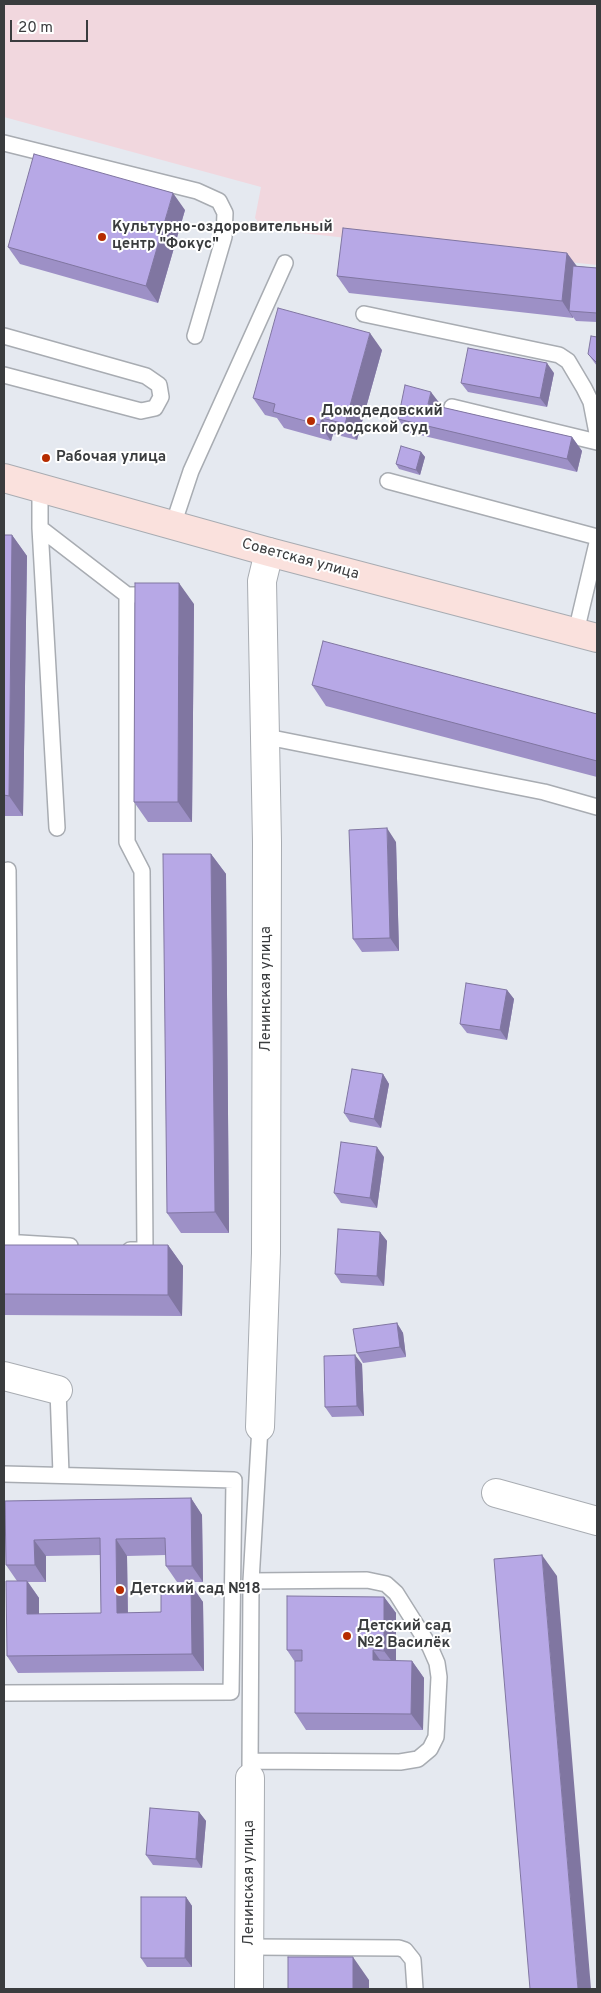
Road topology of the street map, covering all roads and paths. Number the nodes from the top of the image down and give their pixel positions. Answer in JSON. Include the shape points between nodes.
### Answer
{"nodes":[{"id":1,"x":4,"y":143,"type":"edge"},
{"id":2,"x":285,"y":263,"type":"dead end"},
{"id":3,"x":364,"y":314,"type":"dead end"},
{"id":4,"x":4,"y":336,"type":"edge"},
{"id":5,"x":195,"y":336,"type":"dead end"},
{"id":6,"x":4,"y":375,"type":"edge"},
{"id":7,"x":452,"y":407,"type":"edge"},
{"id":8,"x":597,"y":433,"type":"edge"},
{"id":9,"x":597,"y":442,"type":"edge"},
{"id":10,"x":4,"y":478,"type":"edge"},
{"id":11,"x":388,"y":481,"type":"dead end"},
{"id":12,"x":40,"y":488,"type":"junction"},
{"id":13,"x":173,"y":525,"type":"junction"},
{"id":14,"x":40,"y":528,"type":"junction"},
{"id":15,"x":597,"y":537,"type":"edge"},
{"id":16,"x":597,"y":543,"type":"edge"},
{"id":17,"x":269,"y":552,"type":"junction"},
{"id":18,"x":153,"y":593,"type":"edge"},
{"id":19,"x":127,"y":595,"type":"junction"},
{"id":20,"x":587,"y":635,"type":"edge"},
{"id":21,"x":266,"y":737,"type":"junction"},
{"id":22,"x":597,"y":807,"type":"edge"},
{"id":23,"x":57,"y":828,"type":"dead end"},
{"id":24,"x":8,"y":870,"type":"dead end"},
{"id":25,"x":7,"y":1242,"type":"edge"},
{"id":26,"x":88,"y":1247,"type":"edge"},
{"id":27,"x":116,"y":1249,"type":"edge"},
{"id":28,"x":4,"y":1376,"type":"edge"},
{"id":29,"x":58,"y":1390,"type":"joint"},
{"id":30,"x":260,"y":1427,"type":"joint"},
{"id":31,"x":4,"y":1474,"type":"edge"},
{"id":32,"x":61,"y":1474,"type":"junction"},
{"id":33,"x":496,"y":1493,"type":"dead end"},
{"id":34,"x":597,"y":1521,"type":"edge"},
{"id":35,"x":251,"y":1581,"type":"junction"},
{"id":36,"x":4,"y":1693,"type":"edge"},
{"id":37,"x":250,"y":1769,"type":"junction"},
{"id":38,"x":250,"y":1947,"type":"junction"},
{"id":39,"x":249,"y":1989,"type":"edge"},
{"id":40,"x":415,"y":1989,"type":"edge"}],
"edges":[{"from":1,"to":5,"type":"lane","via":[[197,192],[219,201],[225,213],[224,237]]},
{"from":2,"to":13,"type":"lane","via":[[191,471]]},
{"from":3,"to":8,"type":"lane","via":[[559,355],[568,361],[591,402]]},
{"from":4,"to":6,"type":"lane","via":[[146,376],[159,385],[161,397],[155,408],[141,412]]},
{"from":7,"to":9,"type":"lane"},
{"from":10,"to":12,"type":"main road","name":"Советская улица"},
{"from":11,"to":15,"type":"lane"},
{"from":12,"to":13,"type":"main road","name":"Советская улица"},
{"from":12,"to":14,"type":"lane"},
{"from":13,"to":17,"type":"main road","name":"Советская улица"},
{"from":14,"to":19,"type":"lane"},
{"from":14,"to":23,"type":"lane"},
{"from":16,"to":20,"type":"lane"},
{"from":17,"to":20,"type":"main road","name":"Советская улица"},
{"from":17,"to":21,"type":"street","name":"Ленинская улица","via":[[262,581]]},
{"from":18,"to":19,"type":"lane"},
{"from":19,"to":27,"type":"lane","via":[[127,842],[142,871],[145,1250]]},
{"from":21,"to":22,"type":"lane","via":[[544,792]]},
{"from":21,"to":30,"type":"street","name":"Ленинская улица","via":[[266,1253]]},
{"from":24,"to":25,"type":"lane"},
{"from":25,"to":26,"type":"lane"},
{"from":28,"to":29,"type":"street"},
{"from":29,"to":32,"type":"lane"},
{"from":30,"to":35,"type":"lane"},
{"from":31,"to":32,"type":"lane"},
{"from":32,"to":36,"type":"lane","via":[[234,1480],[232,1692]]},
{"from":33,"to":34,"type":"street"},
{"from":35,"to":37,"type":"lane"},
{"from":35,"to":37,"type":"lane","via":[[367,1580],[386,1584],[396,1593],[430,1647],[439,1677],[436,1737],[430,1749],[418,1759]]},
{"from":37,"to":38,"type":"street","name":"Ленинская улица"},
{"from":38,"to":39,"type":"street","name":"Ленинская улица"},
{"from":38,"to":40,"type":"lane","via":[[399,1948],[413,1960]]}]}
